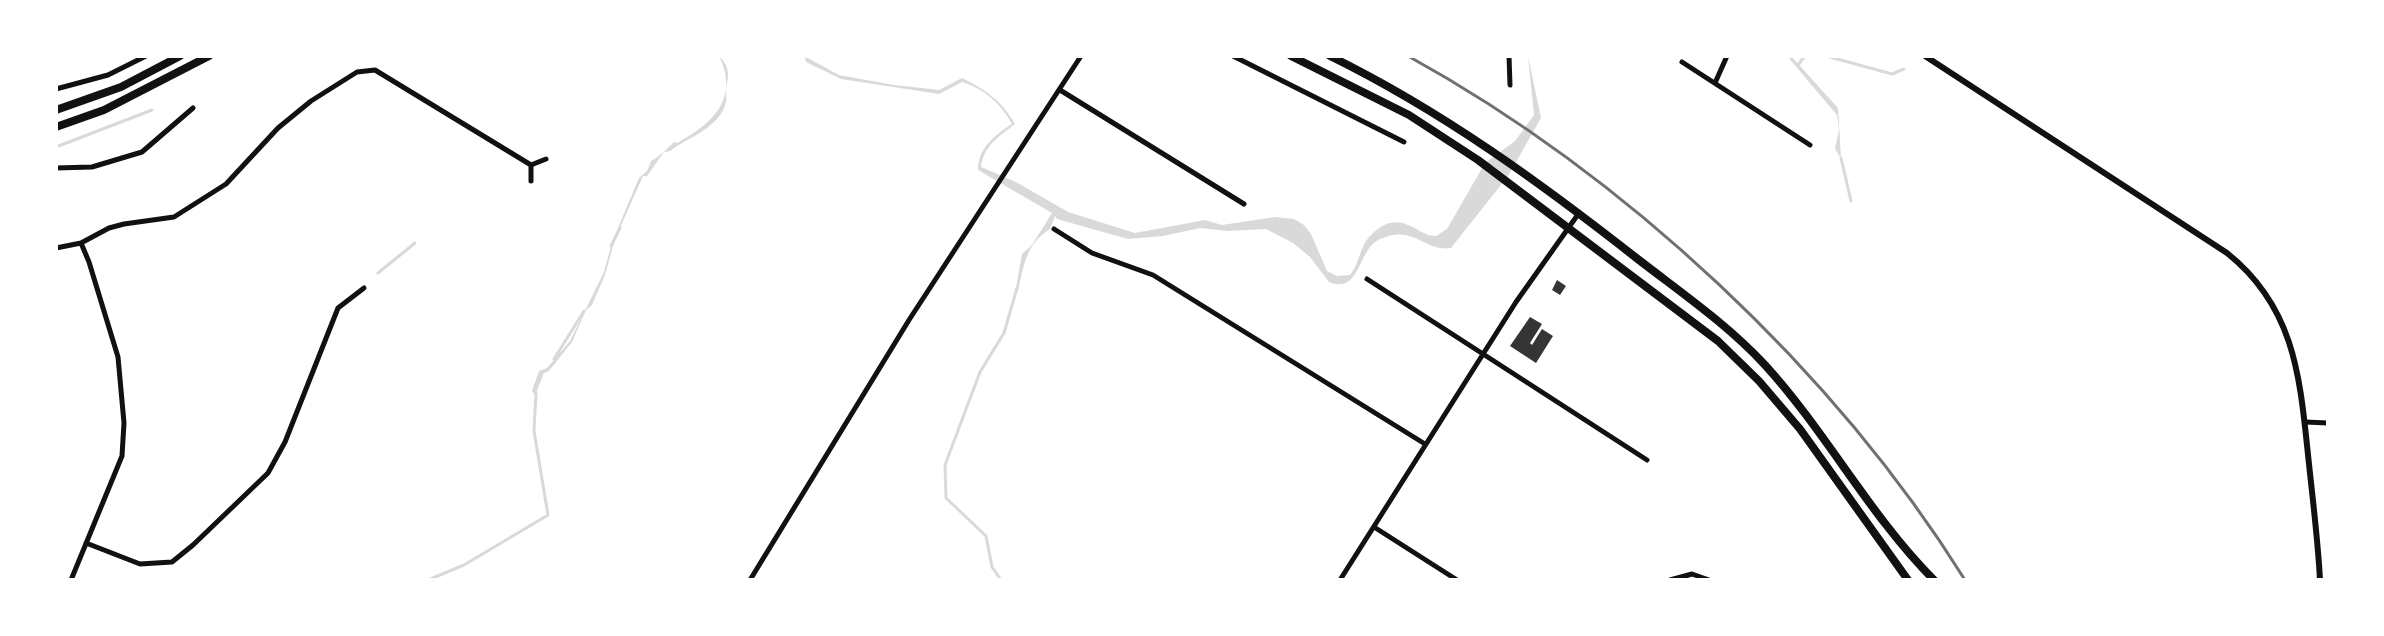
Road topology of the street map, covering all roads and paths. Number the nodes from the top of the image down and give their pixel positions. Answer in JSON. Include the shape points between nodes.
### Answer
{"nodes":[{"id":1,"x":146,"y":56,"type":"edge"},
{"id":2,"x":180,"y":56,"type":"edge"},
{"id":3,"x":209,"y":56,"type":"edge"},
{"id":4,"x":1081,"y":56,"type":"edge"},
{"id":5,"x":1233,"y":56,"type":"edge"},
{"id":6,"x":1291,"y":56,"type":"edge"},
{"id":7,"x":1330,"y":56,"type":"edge"},
{"id":8,"x":1509,"y":56,"type":"edge"},
{"id":9,"x":1727,"y":56,"type":"edge"},
{"id":10,"x":1925,"y":56,"type":"edge"},
{"id":11,"x":1682,"y":62,"type":"dead end"},
{"id":12,"x":1715,"y":83,"type":"junction"},
{"id":13,"x":1510,"y":85,"type":"dead end"},
{"id":14,"x":56,"y":89,"type":"edge"},
{"id":15,"x":1060,"y":90,"type":"junction"},
{"id":16,"x":193,"y":108,"type":"dead end"},
{"id":17,"x":56,"y":110,"type":"edge"},
{"id":18,"x":56,"y":127,"type":"edge"},
{"id":19,"x":1404,"y":142,"type":"dead end"},
{"id":20,"x":1810,"y":145,"type":"dead end"},
{"id":21,"x":546,"y":159,"type":"dead end"},
{"id":22,"x":531,"y":165,"type":"junction"},
{"id":23,"x":56,"y":168,"type":"edge"},
{"id":24,"x":531,"y":181,"type":"dead end"},
{"id":25,"x":1244,"y":204,"type":"dead end"},
{"id":26,"x":1579,"y":213,"type":"junction"},
{"id":27,"x":1569,"y":227,"type":"junction"},
{"id":28,"x":1054,"y":229,"type":"dead end"},
{"id":29,"x":81,"y":243,"type":"junction"},
{"id":30,"x":56,"y":248,"type":"edge"},
{"id":31,"x":1367,"y":279,"type":"dead end"},
{"id":32,"x":364,"y":288,"type":"dead end"},
{"id":33,"x":1483,"y":353,"type":"junction"},
{"id":34,"x":2305,"y":422,"type":"junction"},
{"id":35,"x":2328,"y":423,"type":"edge"},
{"id":36,"x":1425,"y":444,"type":"junction"},
{"id":37,"x":1647,"y":460,"type":"dead end"},
{"id":38,"x":1373,"y":527,"type":"junction"},
{"id":39,"x":86,"y":543,"type":"junction"},
{"id":40,"x":71,"y":580,"type":"edge"},
{"id":41,"x":750,"y":580,"type":"edge"},
{"id":42,"x":1340,"y":580,"type":"edge"},
{"id":43,"x":1457,"y":580,"type":"edge"},
{"id":44,"x":1670,"y":580,"type":"edge"},
{"id":45,"x":1709,"y":580,"type":"edge"},
{"id":46,"x":1908,"y":580,"type":"edge"},
{"id":47,"x":1934,"y":580,"type":"edge"},
{"id":48,"x":2320,"y":580,"type":"edge"}],
"edges":[{"from":1,"to":14,"type":"street","via":[[108,75]]},
{"from":2,"to":17,"type":"main road","via":[[121,87]]},
{"from":3,"to":18,"type":"main road","via":[[104,110]]},
{"from":4,"to":15,"type":"street"},
{"from":5,"to":19,"type":"street"},
{"from":6,"to":27,"type":"main road","via":[[1409,115]]},
{"from":7,"to":26,"type":"main road","via":[[1486,146]]},
{"from":8,"to":13,"type":"street"},
{"from":9,"to":12,"type":"street"},
{"from":10,"to":34,"type":"street","via":[[2240,264],[2267,294],[2286,330]]},
{"from":11,"to":12,"type":"street"},
{"from":12,"to":20,"type":"street"},
{"from":15,"to":25,"type":"street"},
{"from":15,"to":41,"type":"street","via":[[909,320]]},
{"from":16,"to":23,"type":"street","via":[[142,152],[92,167]]},
{"from":21,"to":22,"type":"street"},
{"from":22,"to":24,"type":"street"},
{"from":22,"to":29,"type":"street","via":[[375,70],[357,72],[278,128],[226,184],[196,205],[174,217],[109,228]]},
{"from":26,"to":27,"type":"street"},
{"from":26,"to":47,"type":"main road","via":[[1706,310],[1762,362]]},
{"from":27,"to":33,"type":"street"},
{"from":27,"to":46,"type":"main road","via":[[1718,341],[1759,381],[1800,429]]},
{"from":28,"to":36,"type":"street","via":[[1092,253],[1153,275]]},
{"from":29,"to":30,"type":"street"},
{"from":29,"to":39,"type":"street","via":[[118,357],[124,423],[122,456]]},
{"from":31,"to":33,"type":"street"},
{"from":32,"to":39,"type":"street","via":[[338,308],[268,473],[193,545],[172,562],[140,564]]},
{"from":33,"to":36,"type":"street"},
{"from":33,"to":37,"type":"street"},
{"from":34,"to":35,"type":"street"},
{"from":34,"to":48,"type":"street"},
{"from":36,"to":38,"type":"street"},
{"from":38,"to":42,"type":"street"},
{"from":38,"to":43,"type":"street"},
{"from":39,"to":40,"type":"street"},
{"from":44,"to":45,"type":"street","via":[[1692,574]]}]}
